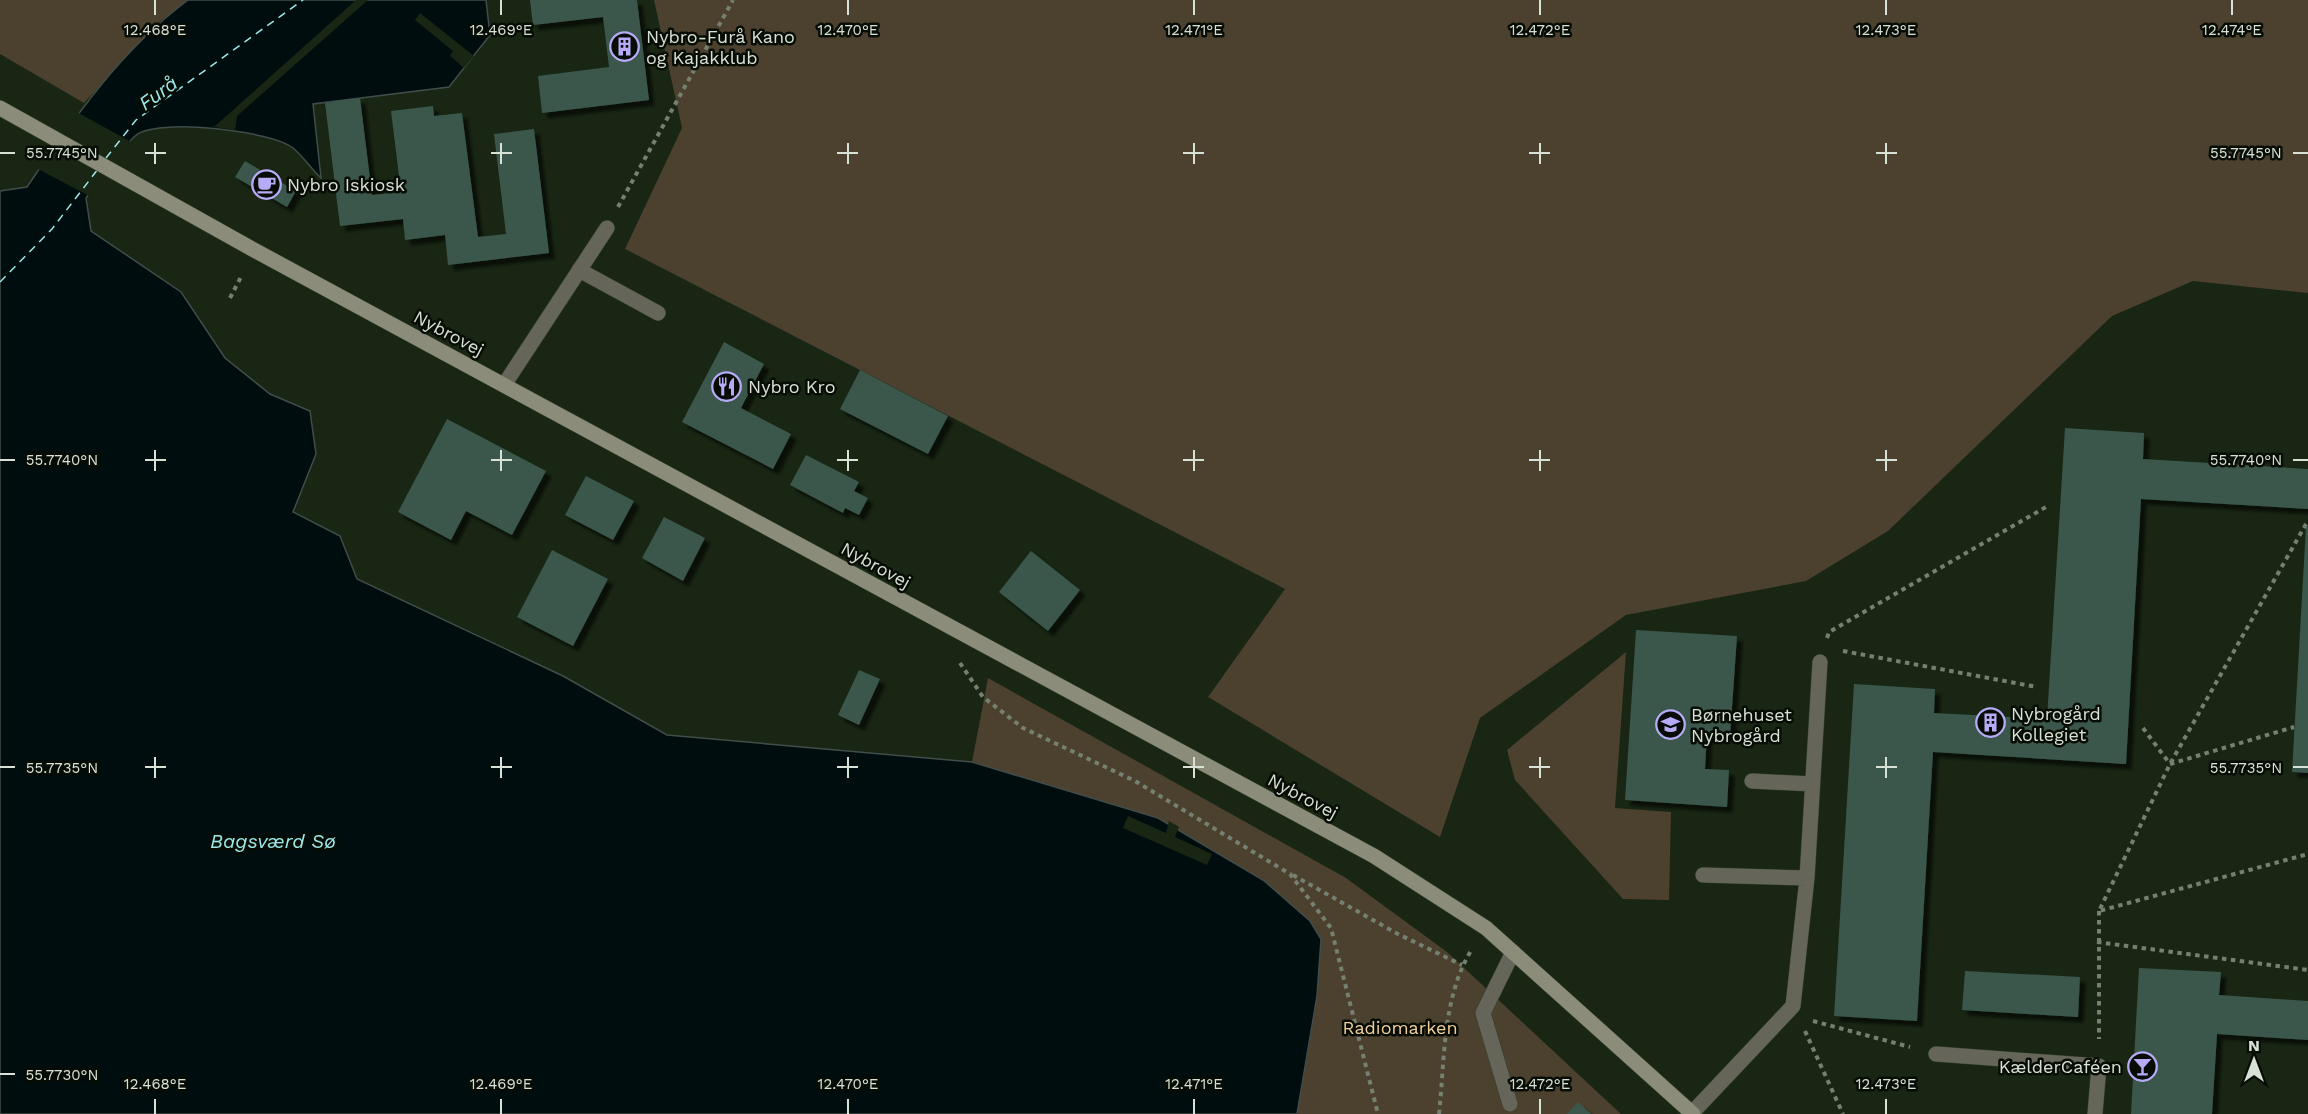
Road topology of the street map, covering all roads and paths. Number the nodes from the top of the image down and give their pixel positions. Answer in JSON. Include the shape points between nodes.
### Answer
{"nodes":[{"id":1,"x":733,"y":0,"type":"edge"},
{"id":2,"x":0,"y":108,"type":"edge"},
{"id":3,"x":607,"y":228,"type":"joint"},
{"id":4,"x":579,"y":270,"type":"junction"},
{"id":5,"x":240,"y":279,"type":"dead end"},
{"id":6,"x":230,"y":298,"type":"dead end"},
{"id":7,"x":658,"y":313,"type":"dead end"},
{"id":8,"x":504,"y":385,"type":"junction"},
{"id":9,"x":2046,"y":507,"type":"dead end"},
{"id":10,"x":2306,"y":524,"type":"dead end"},
{"id":11,"x":964,"y":636,"type":"junction"},
{"id":12,"x":1822,"y":655,"type":"junction"},
{"id":13,"x":2037,"y":687,"type":"dead end"},
{"id":14,"x":2294,"y":727,"type":"dead end"},
{"id":15,"x":2143,"y":728,"type":"dead end"},
{"id":16,"x":2170,"y":764,"type":"junction"},
{"id":17,"x":1752,"y":782,"type":"dead end"},
{"id":18,"x":1812,"y":784,"type":"junction"},
{"id":19,"x":2308,"y":854,"type":"edge"},
{"id":20,"x":1290,"y":874,"type":"junction"},
{"id":21,"x":1703,"y":875,"type":"dead end"},
{"id":22,"x":1807,"y":879,"type":"junction"},
{"id":23,"x":2099,"y":911,"type":"junction"},
{"id":24,"x":1486,"y":928,"type":"junction"},
{"id":25,"x":2097,"y":942,"type":"junction"},
{"id":26,"x":1513,"y":952,"type":"junction"},
{"id":27,"x":1462,"y":965,"type":"junction"},
{"id":28,"x":2308,"y":970,"type":"edge"},
{"id":29,"x":1793,"y":1006,"type":"junction"},
{"id":30,"x":1936,"y":1054,"type":"joint"},
{"id":31,"x":2099,"y":1066,"type":"junction"},
{"id":32,"x":1510,"y":1104,"type":"dead end"},
{"id":33,"x":1378,"y":1114,"type":"edge"},
{"id":34,"x":1439,"y":1114,"type":"edge"},
{"id":35,"x":1692,"y":1114,"type":"edge"},
{"id":36,"x":1843,"y":1114,"type":"edge"},
{"id":37,"x":2095,"y":1114,"type":"edge"}],
"edges":[{"from":1,"to":3,"type":"path"},
{"from":2,"to":8,"type":"street","name":"Nybrovej"},
{"from":3,"to":4,"type":"lane"},
{"from":4,"to":7,"type":"lane"},
{"from":4,"to":8,"type":"lane"},
{"from":5,"to":6,"type":"path"},
{"from":8,"to":11,"type":"street","name":"Nybrovej"},
{"from":9,"to":12,"type":"path","via":[[1829,632]]},
{"from":10,"to":16,"type":"path"},
{"from":11,"to":20,"type":"path","via":[[957,659],[982,697],[1023,728],[1134,782]]},
{"from":11,"to":24,"type":"street","name":"Nybrovej","via":[[1374,856]]},
{"from":12,"to":13,"type":"path"},
{"from":12,"to":18,"type":"lane"},
{"from":14,"to":16,"type":"path"},
{"from":15,"to":16,"type":"path"},
{"from":16,"to":23,"type":"path"},
{"from":17,"to":18,"type":"lane"},
{"from":18,"to":22,"type":"lane"},
{"from":19,"to":23,"type":"path"},
{"from":20,"to":27,"type":"path"},
{"from":20,"to":33,"type":"path","via":[[1332,928]]},
{"from":21,"to":22,"type":"lane"},
{"from":22,"to":29,"type":"lane"},
{"from":23,"to":25,"type":"path"},
{"from":24,"to":26,"type":"street","name":"Nybrovej"},
{"from":24,"to":27,"type":"path"},
{"from":25,"to":28,"type":"path"},
{"from":25,"to":31,"type":"path"},
{"from":26,"to":32,"type":"lane","via":[[1483,1013]]},
{"from":26,"to":35,"type":"street","name":"Nybrovej"},
{"from":27,"to":34,"type":"path","via":[[1451,998]]},
{"from":29,"to":30,"type":"path","via":[[1815,1022]]},
{"from":29,"to":35,"type":"lane"},
{"from":29,"to":36,"type":"path"},
{"from":30,"to":31,"type":"lane"},
{"from":31,"to":37,"type":"lane"}]}
